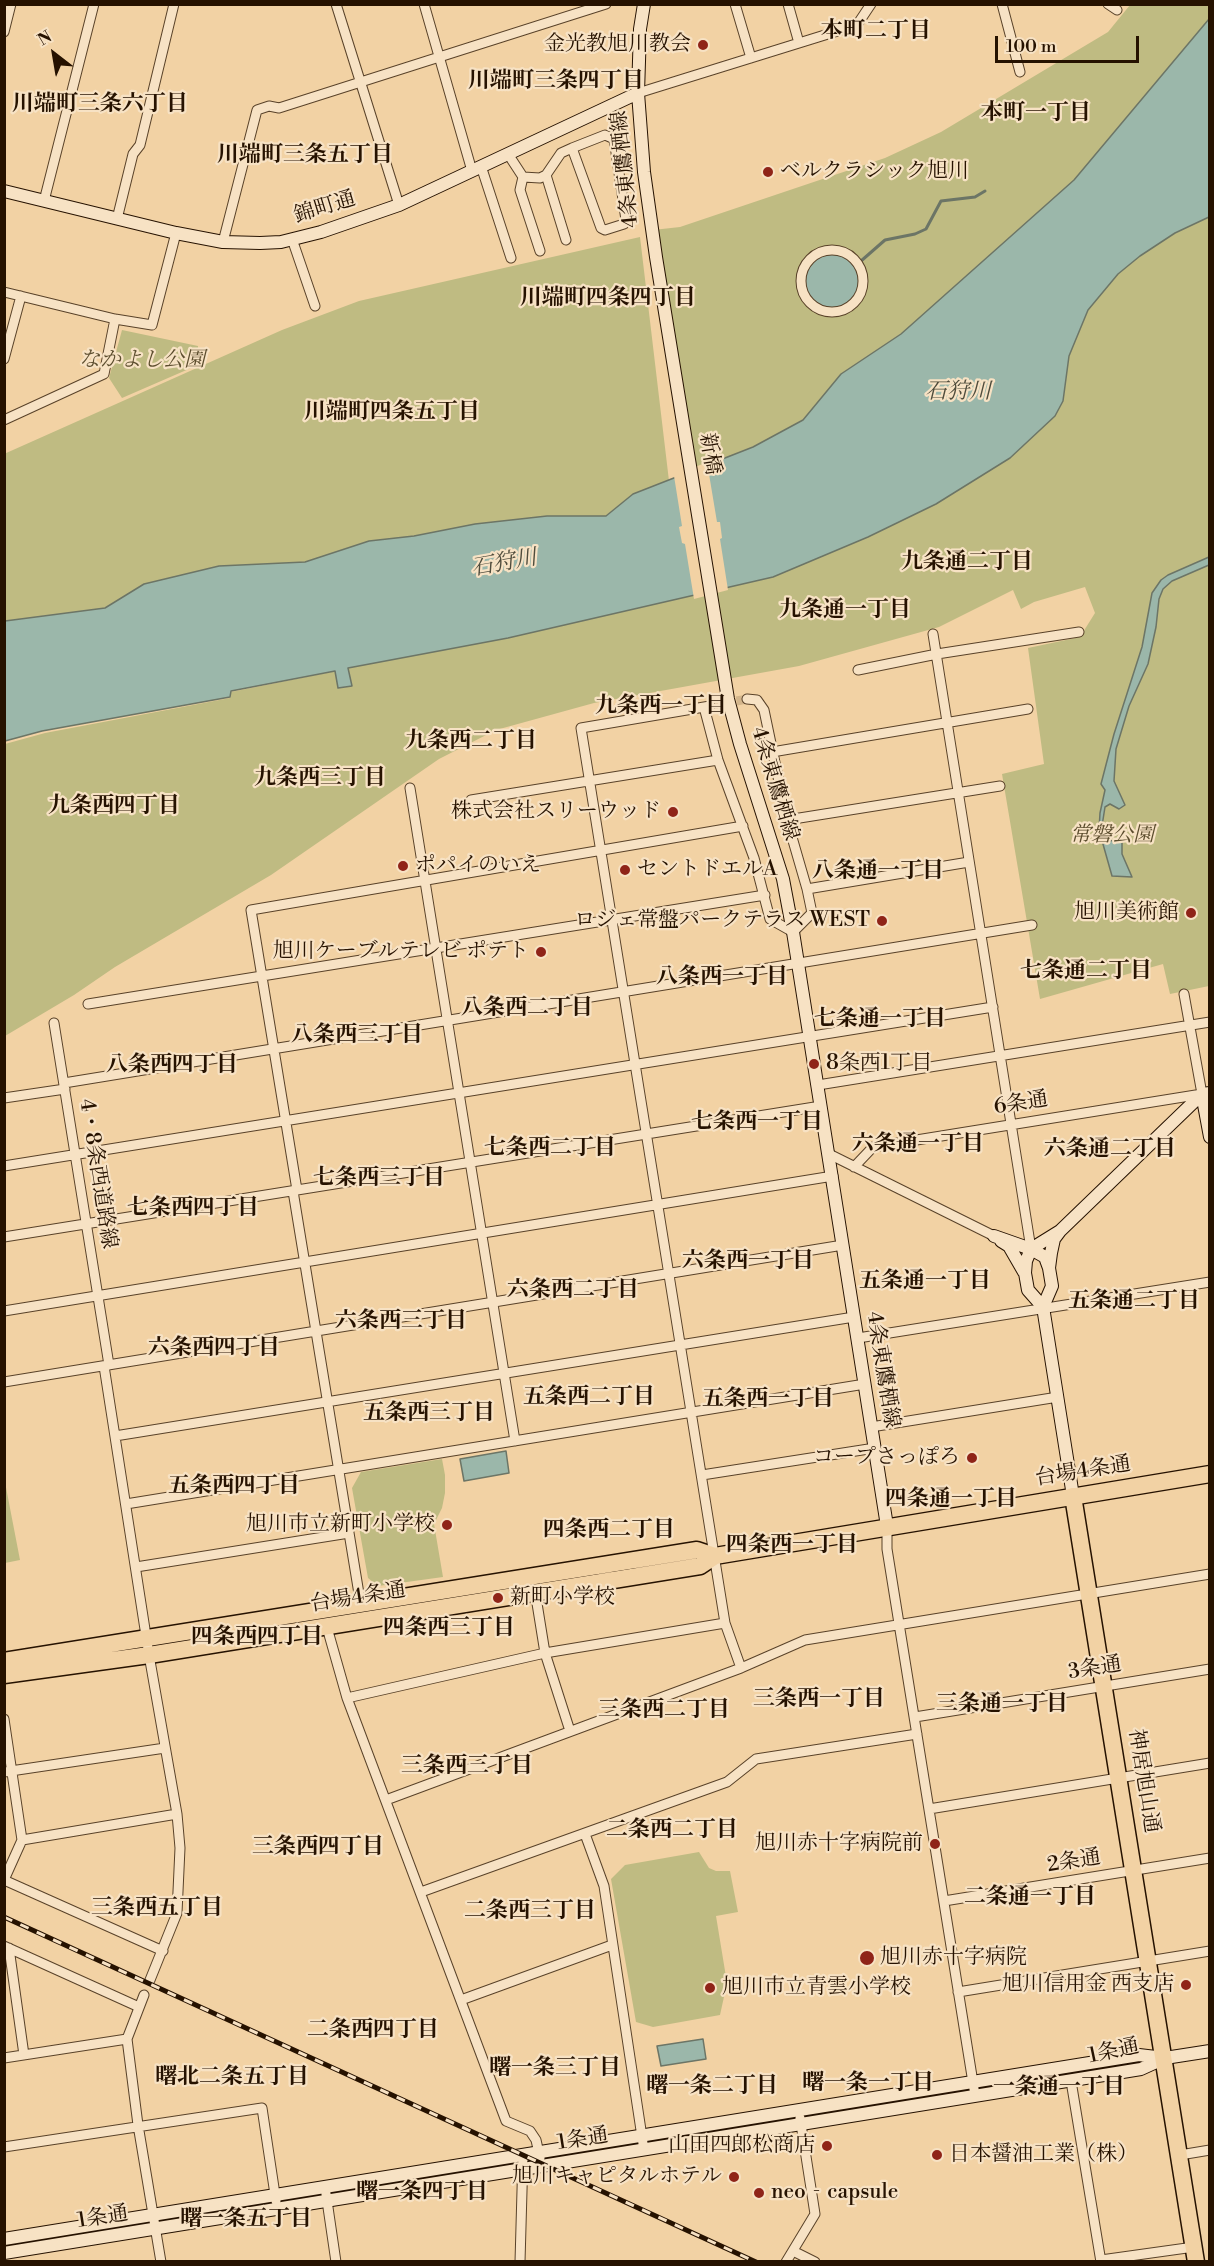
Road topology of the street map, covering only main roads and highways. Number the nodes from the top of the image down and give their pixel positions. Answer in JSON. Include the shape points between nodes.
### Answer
{"nodes":[{"id":1,"x":1209,"y":1474,"type":"edge"},
{"id":2,"x":1073,"y":1496,"type":"junction"},
{"id":3,"x":148,"y":1646,"type":"junction"},
{"id":4,"x":4,"y":1661,"type":"edge"},
{"id":5,"x":4,"y":1675,"type":"edge"},
{"id":6,"x":1195,"y":2254,"type":"edge"}],
"edges":[{"from":1,"to":2,"type":"highway","name":"台場4条通"},
{"from":2,"to":3,"type":"highway","name":"台場4条通","via":[[715,1556],[700,1566],[534,1584]]},
{"from":2,"to":6,"type":"highway","name":"神居旭山通"},
{"from":3,"to":4,"type":"highway","name":"台場4条通"},
{"from":3,"to":5,"type":"highway","name":"台場4条通"}]}
